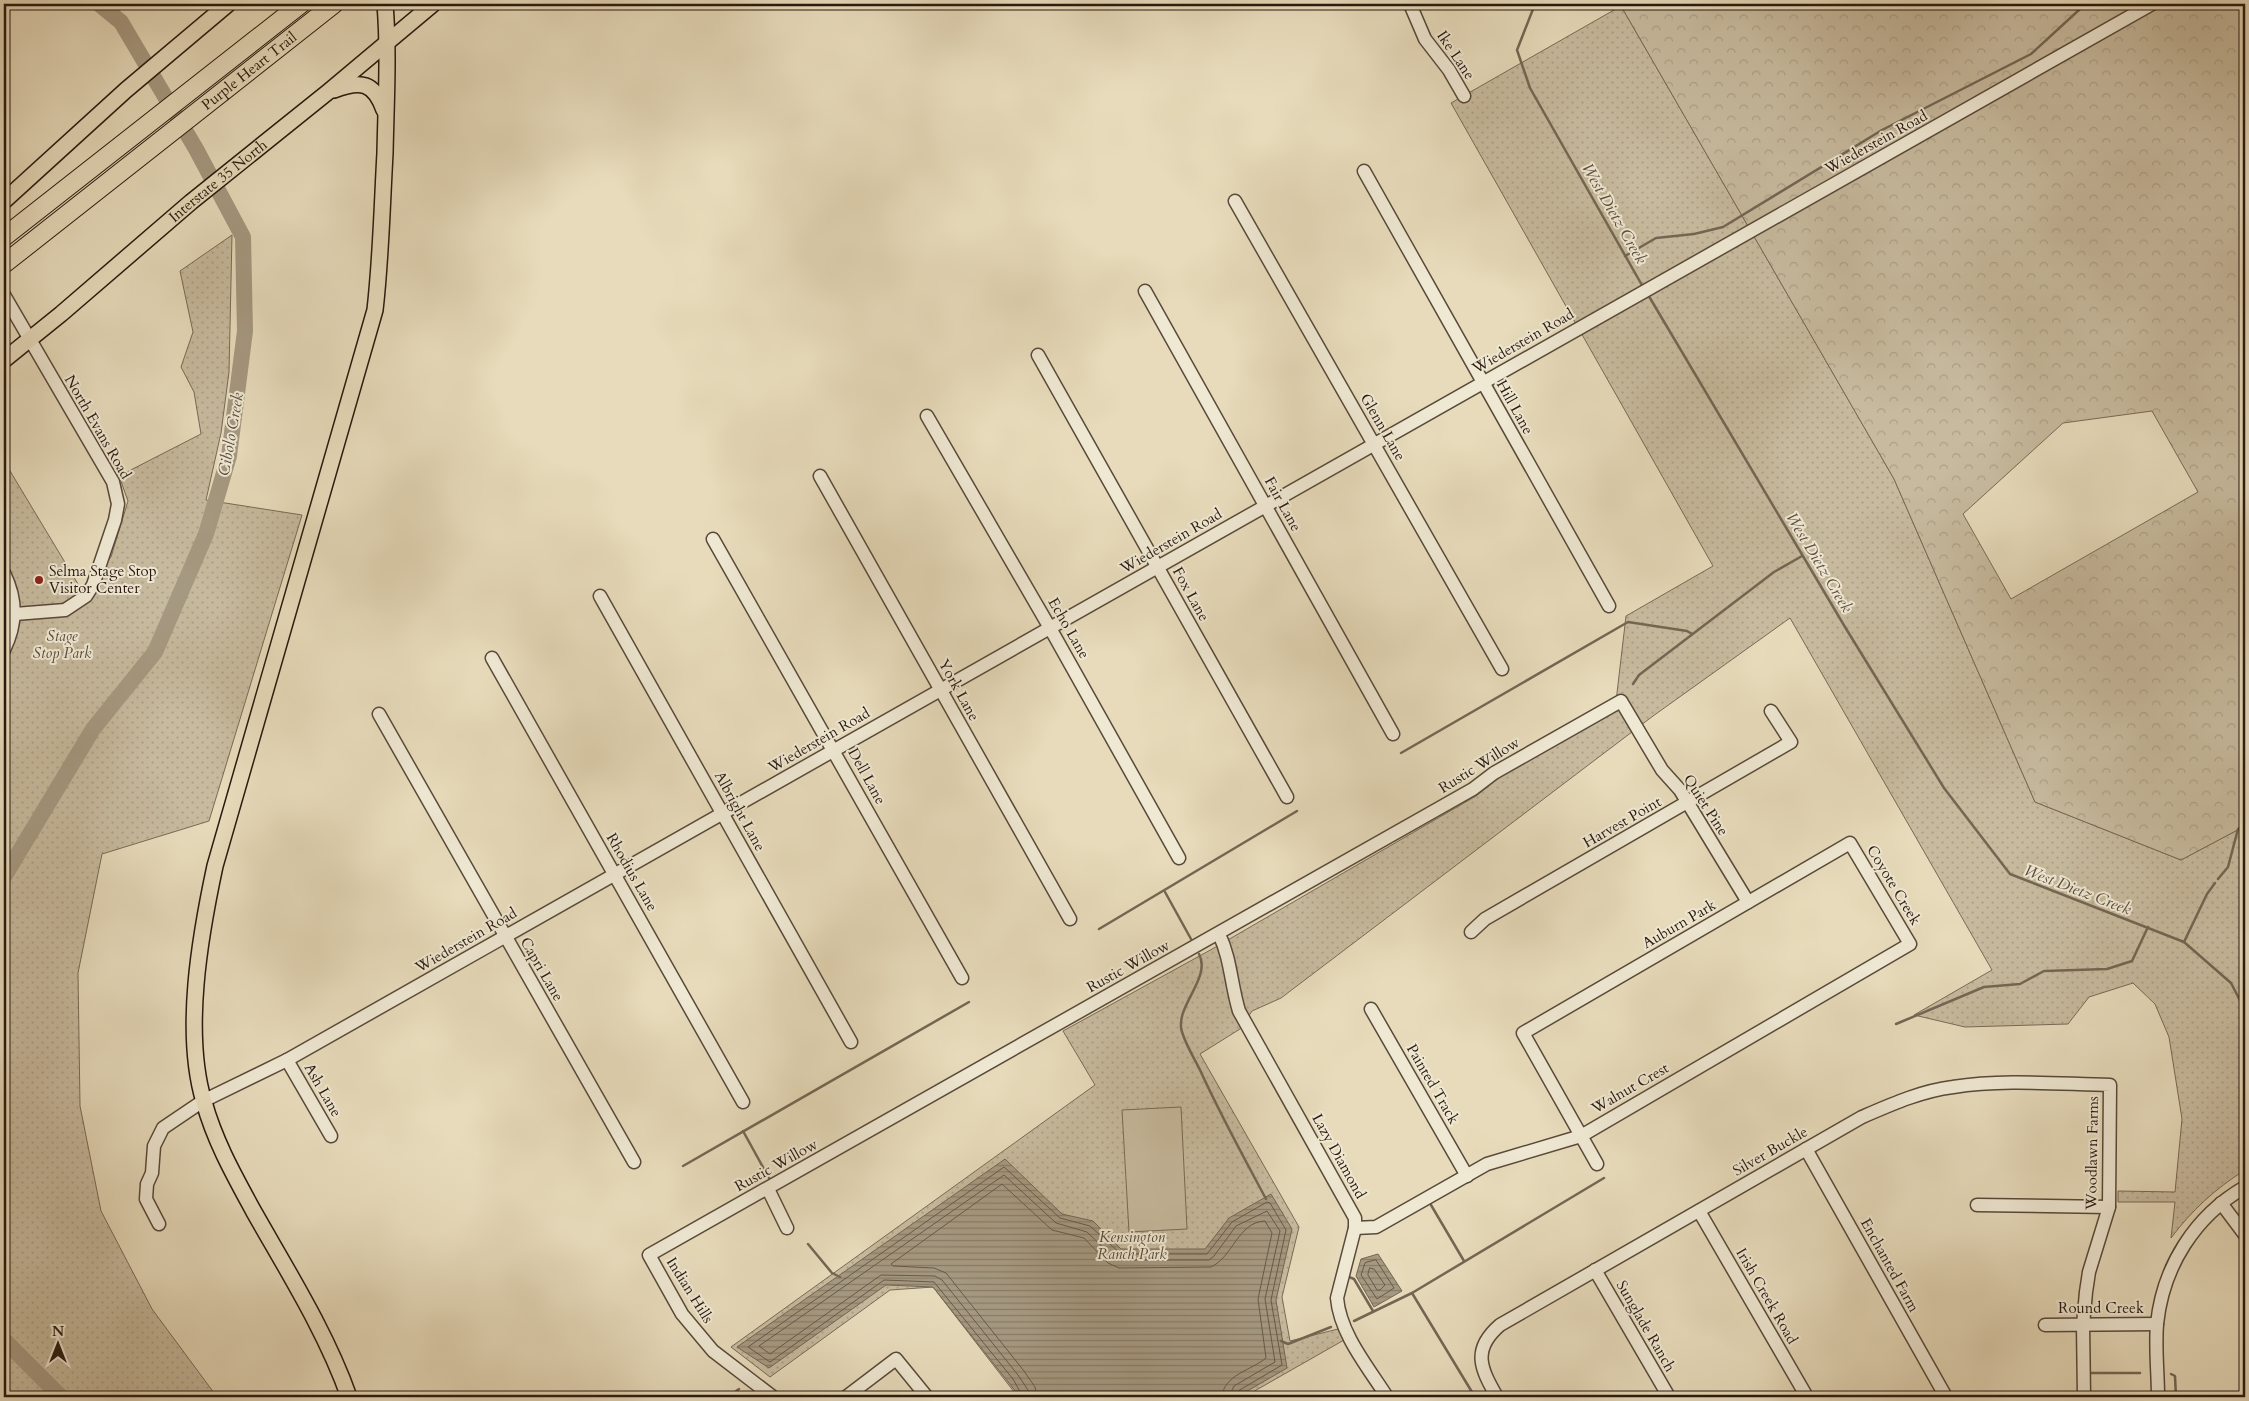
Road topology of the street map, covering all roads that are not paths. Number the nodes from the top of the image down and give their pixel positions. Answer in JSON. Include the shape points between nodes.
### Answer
{"nodes":[{"id":1,"x":301,"y":4,"type":"edge"},
{"id":2,"x":334,"y":4,"type":"edge"},
{"id":3,"x":385,"y":4,"type":"edge"},
{"id":4,"x":433,"y":4,"type":"edge"},
{"id":5,"x":1410,"y":4,"type":"edge"},
{"id":6,"x":2152,"y":4,"type":"edge"},
{"id":7,"x":225,"y":7,"type":"edge"},
{"id":8,"x":388,"y":41,"type":"junction"},
{"id":9,"x":328,"y":92,"type":"junction"},
{"id":10,"x":1464,"y":96,"type":"dead end"},
{"id":11,"x":386,"y":116,"type":"junction"},
{"id":12,"x":1364,"y":172,"type":"dead end"},
{"id":13,"x":4,"y":201,"type":"edge"},
{"id":14,"x":1235,"y":201,"type":"dead end"},
{"id":15,"x":4,"y":237,"type":"edge"},
{"id":16,"x":4,"y":264,"type":"edge"},
{"id":17,"x":1145,"y":291,"type":"dead end"},
{"id":18,"x":4,"y":294,"type":"edge"},
{"id":19,"x":30,"y":338,"type":"junction"},
{"id":20,"x":1038,"y":354,"type":"dead end"},
{"id":21,"x":4,"y":360,"type":"edge"},
{"id":22,"x":1483,"y":382,"type":"junction"},
{"id":23,"x":927,"y":416,"type":"dead end"},
{"id":24,"x":1374,"y":444,"type":"junction"},
{"id":25,"x":820,"y":476,"type":"dead end"},
{"id":26,"x":1265,"y":506,"type":"junction"},
{"id":27,"x":713,"y":539,"type":"dead end"},
{"id":28,"x":1158,"y":567,"type":"junction"},
{"id":29,"x":4,"y":573,"type":"edge"},
{"id":30,"x":600,"y":596,"type":"dead end"},
{"id":31,"x":1609,"y":606,"type":"dead end"},
{"id":32,"x":15,"y":614,"type":"junction"},
{"id":33,"x":1050,"y":628,"type":"junction"},
{"id":34,"x":4,"y":650,"type":"edge"},
{"id":35,"x":492,"y":658,"type":"dead end"},
{"id":36,"x":1502,"y":669,"type":"dead end"},
{"id":37,"x":941,"y":690,"type":"junction"},
{"id":38,"x":1621,"y":701,"type":"joint"},
{"id":39,"x":1771,"y":711,"type":"dead end"},
{"id":40,"x":379,"y":714,"type":"dead end"},
{"id":41,"x":1393,"y":734,"type":"dead end"},
{"id":42,"x":834,"y":750,"type":"junction"},
{"id":43,"x":1287,"y":797,"type":"dead end"},
{"id":44,"x":1688,"y":803,"type":"junction"},
{"id":45,"x":722,"y":814,"type":"junction"},
{"id":46,"x":1850,"y":843,"type":"joint"},
{"id":47,"x":1179,"y":858,"type":"dead end"},
{"id":48,"x":614,"y":875,"type":"junction"},
{"id":49,"x":1748,"y":902,"type":"junction"},
{"id":50,"x":1070,"y":919,"type":"dead end"},
{"id":51,"x":1471,"y":932,"type":"dead end"},
{"id":52,"x":1219,"y":934,"type":"junction"},
{"id":53,"x":505,"y":937,"type":"junction"},
{"id":54,"x":1910,"y":944,"type":"joint"},
{"id":55,"x":962,"y":978,"type":"dead end"},
{"id":56,"x":1372,"y":1008,"type":"dead end"},
{"id":57,"x":852,"y":1042,"type":"dead end"},
{"id":58,"x":287,"y":1060,"type":"junction"},
{"id":59,"x":2110,"y":1085,"type":"joint"},
{"id":60,"x":203,"y":1101,"type":"junction"},
{"id":61,"x":744,"y":1102,"type":"dead end"},
{"id":62,"x":331,"y":1136,"type":"dead end"},
{"id":63,"x":1581,"y":1136,"type":"junction"},
{"id":64,"x":1806,"y":1149,"type":"junction"},
{"id":65,"x":634,"y":1162,"type":"dead end"},
{"id":66,"x":1597,"y":1164,"type":"dead end"},
{"id":67,"x":1466,"y":1176,"type":"junction"},
{"id":68,"x":2245,"y":1187,"type":"edge"},
{"id":69,"x":768,"y":1189,"type":"junction"},
{"id":70,"x":2221,"y":1203,"type":"junction"},
{"id":71,"x":1977,"y":1205,"type":"dead end"},
{"id":72,"x":2109,"y":1207,"type":"junction"},
{"id":73,"x":1699,"y":1211,"type":"junction"},
{"id":74,"x":158,"y":1224,"type":"dead end"},
{"id":75,"x":787,"y":1228,"type":"dead end"},
{"id":76,"x":1355,"y":1228,"type":"junction"},
{"id":77,"x":2245,"y":1235,"type":"edge"},
{"id":78,"x":649,"y":1255,"type":"joint"},
{"id":79,"x":1595,"y":1270,"type":"junction"},
{"id":80,"x":2157,"y":1324,"type":"junction"},
{"id":81,"x":2045,"y":1325,"type":"dead end"},
{"id":82,"x":2083,"y":1325,"type":"junction"},
{"id":83,"x":349,"y":1397,"type":"edge"},
{"id":84,"x":774,"y":1397,"type":"edge"},
{"id":85,"x":846,"y":1397,"type":"edge"},
{"id":86,"x":927,"y":1397,"type":"edge"},
{"id":87,"x":1386,"y":1397,"type":"edge"},
{"id":88,"x":1497,"y":1397,"type":"edge"},
{"id":89,"x":1669,"y":1397,"type":"edge"},
{"id":90,"x":1807,"y":1397,"type":"edge"},
{"id":91,"x":1946,"y":1397,"type":"edge"},
{"id":92,"x":2084,"y":1397,"type":"edge"},
{"id":93,"x":2158,"y":1397,"type":"edge"}],
"edges":[{"from":1,"to":15,"type":"highway","name":"Purple Heart Trail"},
{"from":2,"to":16,"type":"highway","name":"Purple Heart Trail"},
{"from":3,"to":8,"type":"main road"},
{"from":4,"to":8,"type":"main road","name":"Interstate 35 North"},
{"from":5,"to":10,"type":"street","name":"Ike Lane","via":[[1425,39]]},
{"from":6,"to":22,"type":"street","name":"Wiederstein Road"},
{"from":7,"to":13,"type":"main road"},
{"from":8,"to":9,"type":"main road","name":"Interstate 35 North"},
{"from":8,"to":11,"type":"main road"},
{"from":9,"to":11,"type":"main road","via":[[347,85],[359,84],[370,88],[379,95]]},
{"from":9,"to":19,"type":"main road","name":"Interstate 35 North"},
{"from":11,"to":60,"type":"main road","via":[[380,268],[375,310],[215,866],[205,911],[198,959],[195,1018]]},
{"from":12,"to":22,"type":"street","name":"Hill Lane"},
{"from":14,"to":24,"type":"street","name":"Glenn Lane"},
{"from":17,"to":26,"type":"street","name":"Fair Lane"},
{"from":18,"to":19,"type":"street","name":"North Evans Road"},
{"from":19,"to":21,"type":"main road","name":"Interstate 35 North"},
{"from":19,"to":32,"type":"street","name":"North Evans Road","via":[[113,482],[118,504],[93,585],[86,596],[65,610]]},
{"from":20,"to":28,"type":"street","name":"Fox Lane"},
{"from":22,"to":24,"type":"street","name":"Wiederstein Road"},
{"from":22,"to":31,"type":"street","name":"Hill Lane"},
{"from":23,"to":33,"type":"street","name":"Echo Lane"},
{"from":24,"to":26,"type":"street","name":"Wiederstein Road"},
{"from":24,"to":36,"type":"street","name":"Glenn Lane"},
{"from":25,"to":37,"type":"street","name":"York Lane"},
{"from":26,"to":28,"type":"street","name":"Wiederstein Road"},
{"from":26,"to":41,"type":"street","name":"Fair Lane"},
{"from":27,"to":42,"type":"street","name":"Dell Lane"},
{"from":28,"to":33,"type":"street","name":"Wiederstein Road"},
{"from":28,"to":43,"type":"street","name":"Fox Lane"},
{"from":29,"to":32,"type":"street","via":[[13,596]]},
{"from":30,"to":45,"type":"street","name":"Albright Lane"},
{"from":32,"to":34,"type":"street","via":[[12,634]]},
{"from":33,"to":37,"type":"street","name":"Wiederstein Road"},
{"from":33,"to":47,"type":"street","name":"Echo Lane"},
{"from":35,"to":48,"type":"street","name":"Rhodius Lane"},
{"from":37,"to":42,"type":"street","name":"Wiederstein Road"},
{"from":37,"to":50,"type":"street","name":"York Lane"},
{"from":38,"to":44,"type":"street","name":"Quiet Pine","via":[[1662,770]]},
{"from":38,"to":52,"type":"street","name":"Rustic Willow"},
{"from":39,"to":44,"type":"street","name":"Harvest Point","via":[[1792,742]]},
{"from":40,"to":53,"type":"street","name":"Capri Lane"},
{"from":42,"to":45,"type":"street","name":"Wiederstein Road"},
{"from":42,"to":55,"type":"street","name":"Dell Lane"},
{"from":44,"to":49,"type":"street","name":"Quiet Pine"},
{"from":44,"to":51,"type":"street","name":"Harvest Point","via":[[1485,919]]},
{"from":45,"to":48,"type":"street","name":"Wiederstein Road"},
{"from":45,"to":57,"type":"street","name":"Albright Lane"},
{"from":46,"to":49,"type":"street","name":"Auburn Park"},
{"from":46,"to":54,"type":"street","name":"Coyote Creek"},
{"from":48,"to":53,"type":"street","name":"Wiederstein Road"},
{"from":48,"to":61,"type":"street","name":"Rhodius Lane"},
{"from":49,"to":63,"type":"street","name":"Auburn Park","via":[[1523,1033]]},
{"from":52,"to":69,"type":"street","name":"Rustic Willow"},
{"from":52,"to":76,"type":"street","name":"Lazy Diamond","via":[[1228,952],[1239,1011],[1348,1204],[1355,1218]]},
{"from":53,"to":58,"type":"street","name":"Wiederstein Road"},
{"from":53,"to":65,"type":"street","name":"Capri Lane"},
{"from":54,"to":63,"type":"street","name":"Walnut Crest"},
{"from":56,"to":67,"type":"street","name":"Painted Track"},
{"from":58,"to":60,"type":"street","name":"Wiederstein Road"},
{"from":58,"to":62,"type":"street","name":"Ash Lane"},
{"from":59,"to":64,"type":"street","name":"Silver Buckle","via":[[2007,1082],[1952,1087],[1906,1098],[1862,1117]]},
{"from":59,"to":72,"type":"street","name":"Woodlawn Farms"},
{"from":60,"to":74,"type":"street","name":"Wiederstein Road","via":[[163,1128],[154,1146],[146,1199]]},
{"from":60,"to":83,"type":"main road","via":[[220,1148],[317,1323]]},
{"from":63,"to":66,"type":"street"},
{"from":63,"to":67,"type":"street","name":"Walnut Crest","via":[[1487,1164]]},
{"from":64,"to":73,"type":"street","name":"Silver Buckle"},
{"from":64,"to":91,"type":"street","name":"Enchanted Farm"},
{"from":67,"to":76,"type":"street","name":"Walnut Crest","via":[[1376,1227]]},
{"from":68,"to":70,"type":"street"},
{"from":69,"to":75,"type":"street"},
{"from":69,"to":78,"type":"street","name":"Rustic Willow"},
{"from":70,"to":77,"type":"street"},
{"from":70,"to":80,"type":"street","via":[[2206,1216],[2174,1260],[2164,1286]]},
{"from":71,"to":72,"type":"street"},
{"from":72,"to":82,"type":"street","name":"Woodlawn Farms","via":[[2089,1272]]},
{"from":73,"to":79,"type":"street","name":"Silver Buckle"},
{"from":73,"to":90,"type":"street","name":"Irish Creek Road"},
{"from":76,"to":87,"type":"street","via":[[1337,1298],[1339,1317]]},
{"from":78,"to":84,"type":"street","name":"Indian Hills","via":[[682,1314],[713,1352]]},
{"from":79,"to":88,"type":"street","name":"Silver Buckle","via":[[1488,1335],[1482,1347],[1484,1373]]},
{"from":79,"to":89,"type":"street","name":"Sunglade Ranch"},
{"from":80,"to":82,"type":"street","name":"Round Creek"},
{"from":80,"to":93,"type":"street"},
{"from":81,"to":82,"type":"street","name":"Round Creek"},
{"from":82,"to":92,"type":"street","name":"Woodlawn Farms"},
{"from":85,"to":86,"type":"street","via":[[896,1359]]}]}
